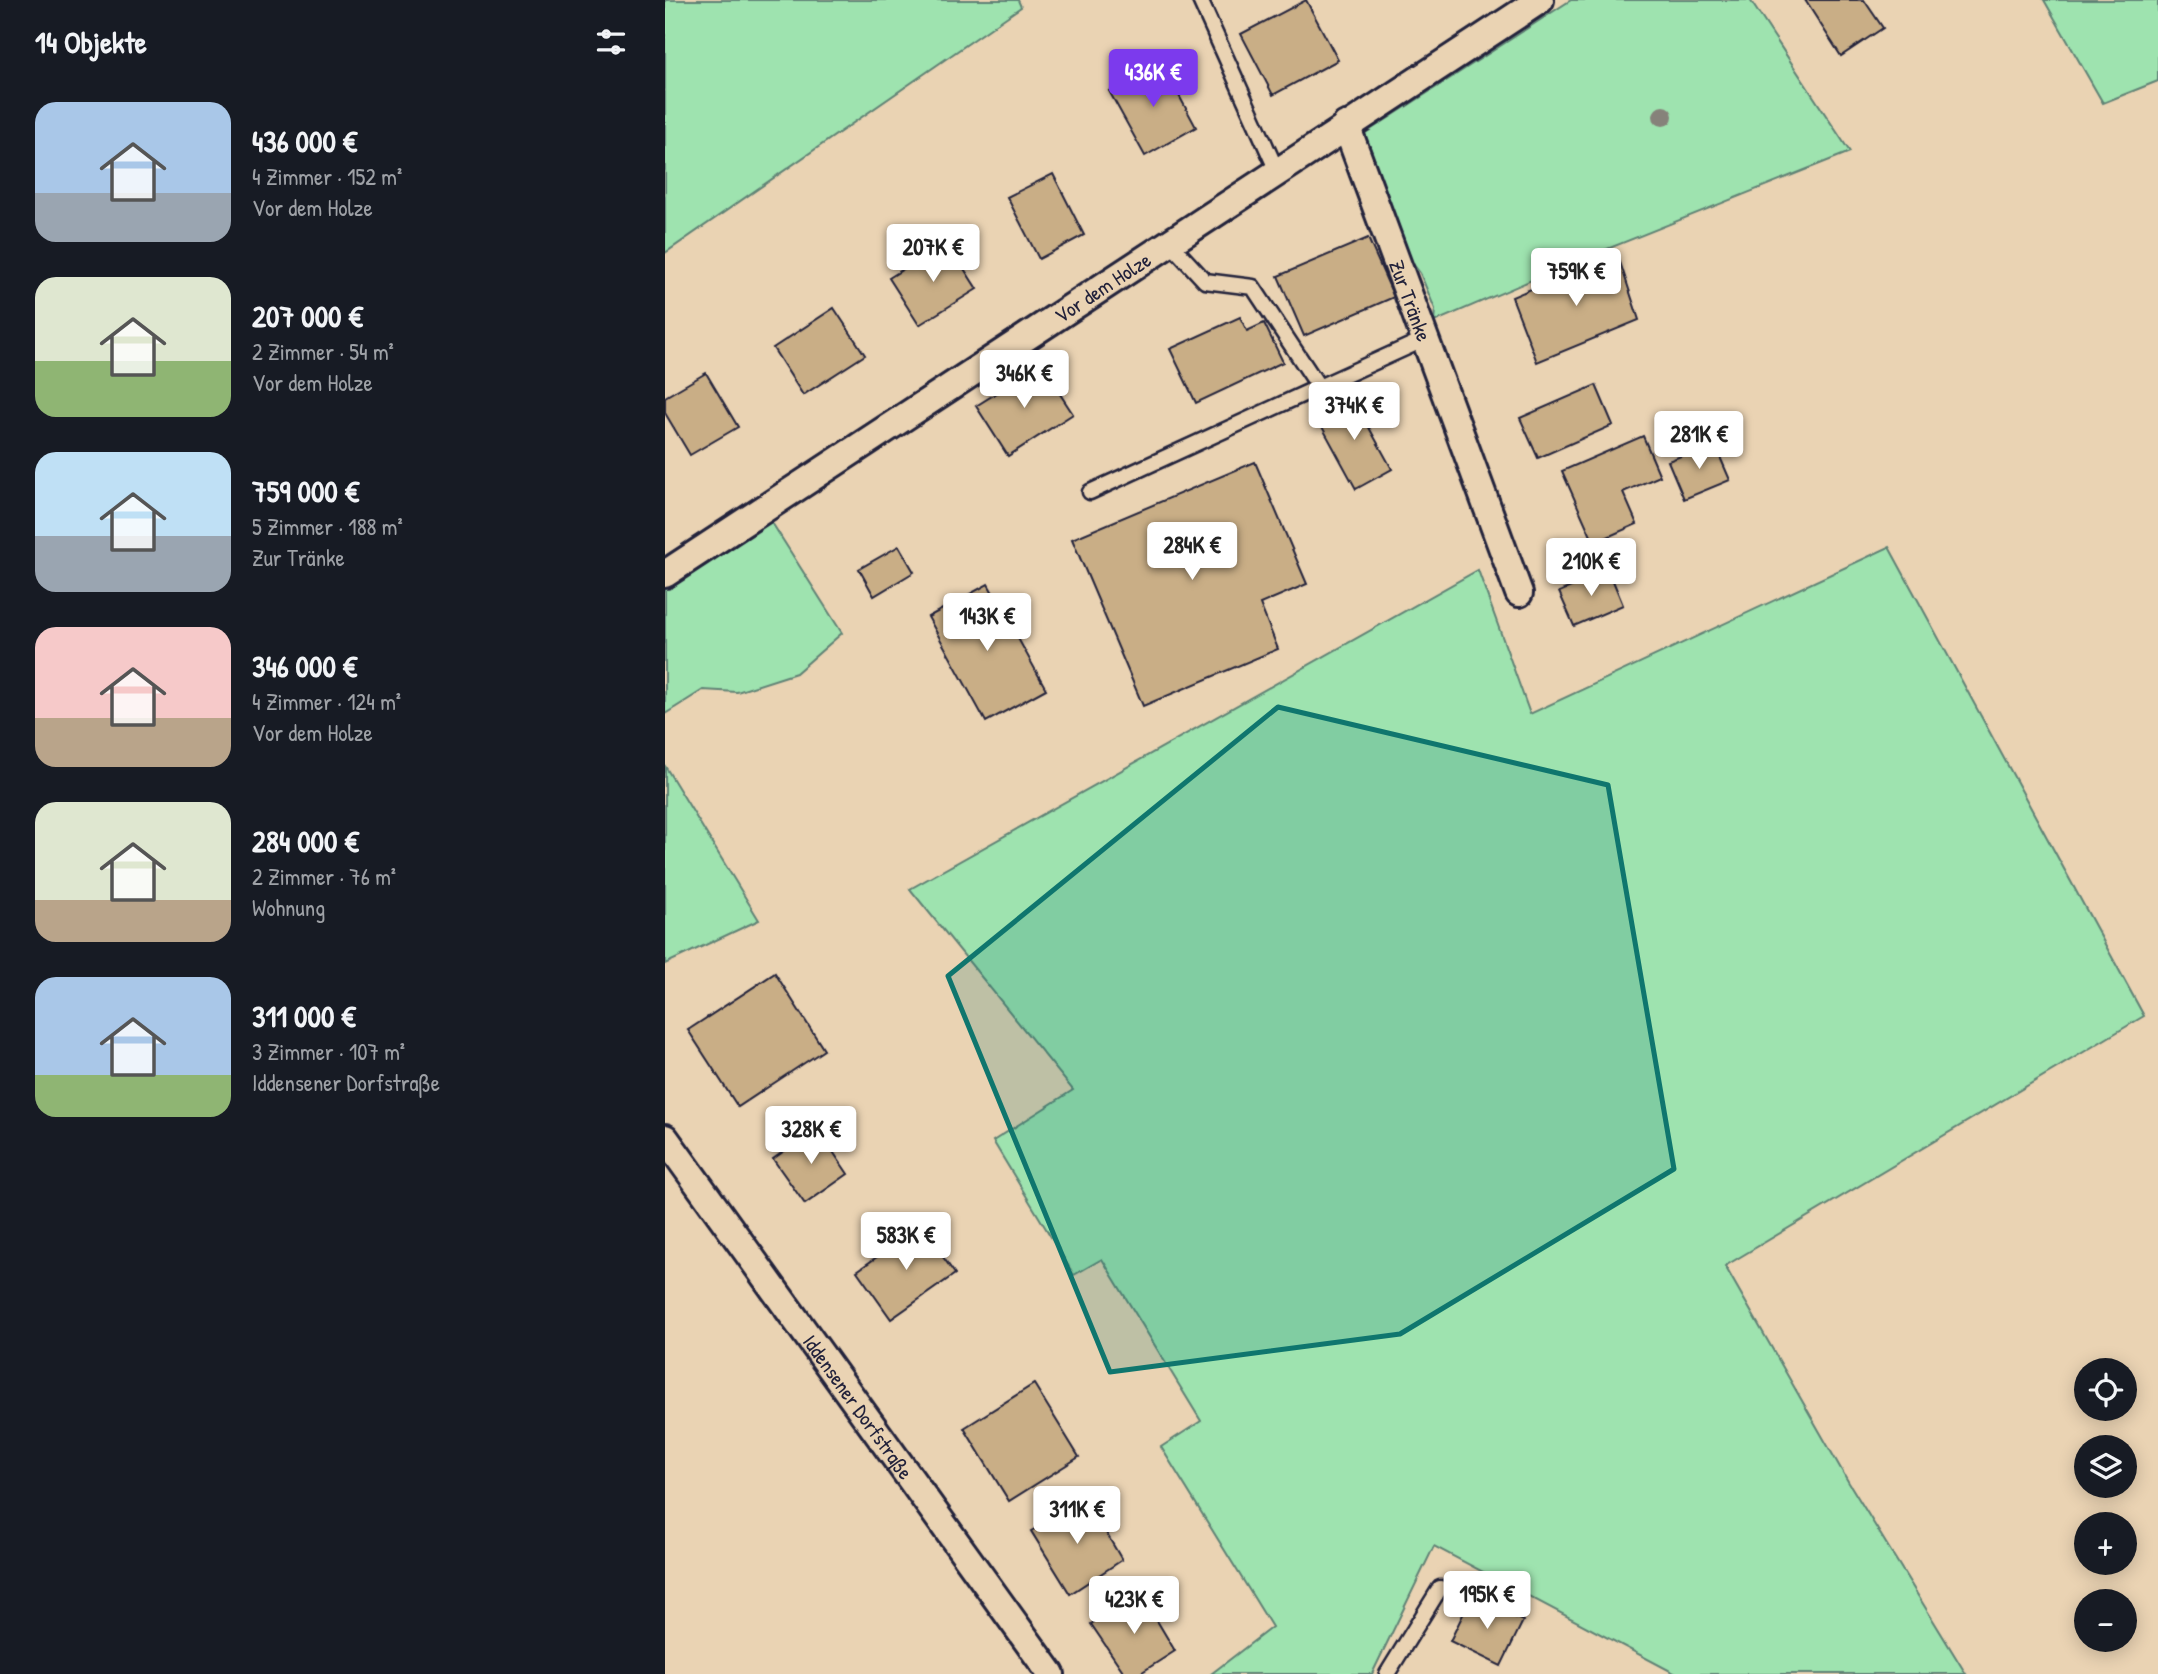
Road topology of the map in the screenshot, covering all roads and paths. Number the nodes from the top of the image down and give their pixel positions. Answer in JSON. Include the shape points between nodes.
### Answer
{"nodes":[{"id":1,"x":1200,"y":0,"type":"edge"},
{"id":2,"x":1540,"y":0,"type":"edge"},
{"id":3,"x":1346,"y":125,"type":"junction"},
{"id":4,"x":1277,"y":171,"type":"junction"},
{"id":5,"x":1169,"y":242,"type":"junction"},
{"id":6,"x":1425,"y":339,"type":"junction"},
{"id":7,"x":1319,"y":387,"type":"junction"},
{"id":8,"x":1090,"y":492,"type":"dead end"},
{"id":9,"x":665,"y":574,"type":"edge"},
{"id":10,"x":1518,"y":593,"type":"dead end"},
{"id":11,"x":665,"y":1138,"type":"edge"},
{"id":12,"x":1440,"y":1588,"type":"dead end"},
{"id":13,"x":1051,"y":1674,"type":"edge"},
{"id":14,"x":1387,"y":1674,"type":"edge"}],
"edges":[{"from":1,"to":4,"type":"lane"},
{"from":2,"to":3,"type":"street","name":"Vor dem Holze"},
{"from":3,"to":4,"type":"street","name":"Vor dem Holze"},
{"from":3,"to":6,"type":"street","name":"Zur Tränke"},
{"from":4,"to":5,"type":"street","name":"Vor dem Holze"},
{"from":5,"to":7,"type":"lane","via":[[1205,281],[1254,287]]},
{"from":5,"to":9,"type":"street","name":"Vor dem Holze"},
{"from":6,"to":7,"type":"lane"},
{"from":6,"to":10,"type":"street","name":"Zur Tränke"},
{"from":7,"to":8,"type":"lane"},
{"from":11,"to":13,"type":"street","name":"Iddensener Dorfstraße"},
{"from":12,"to":14,"type":"lane"}]}
